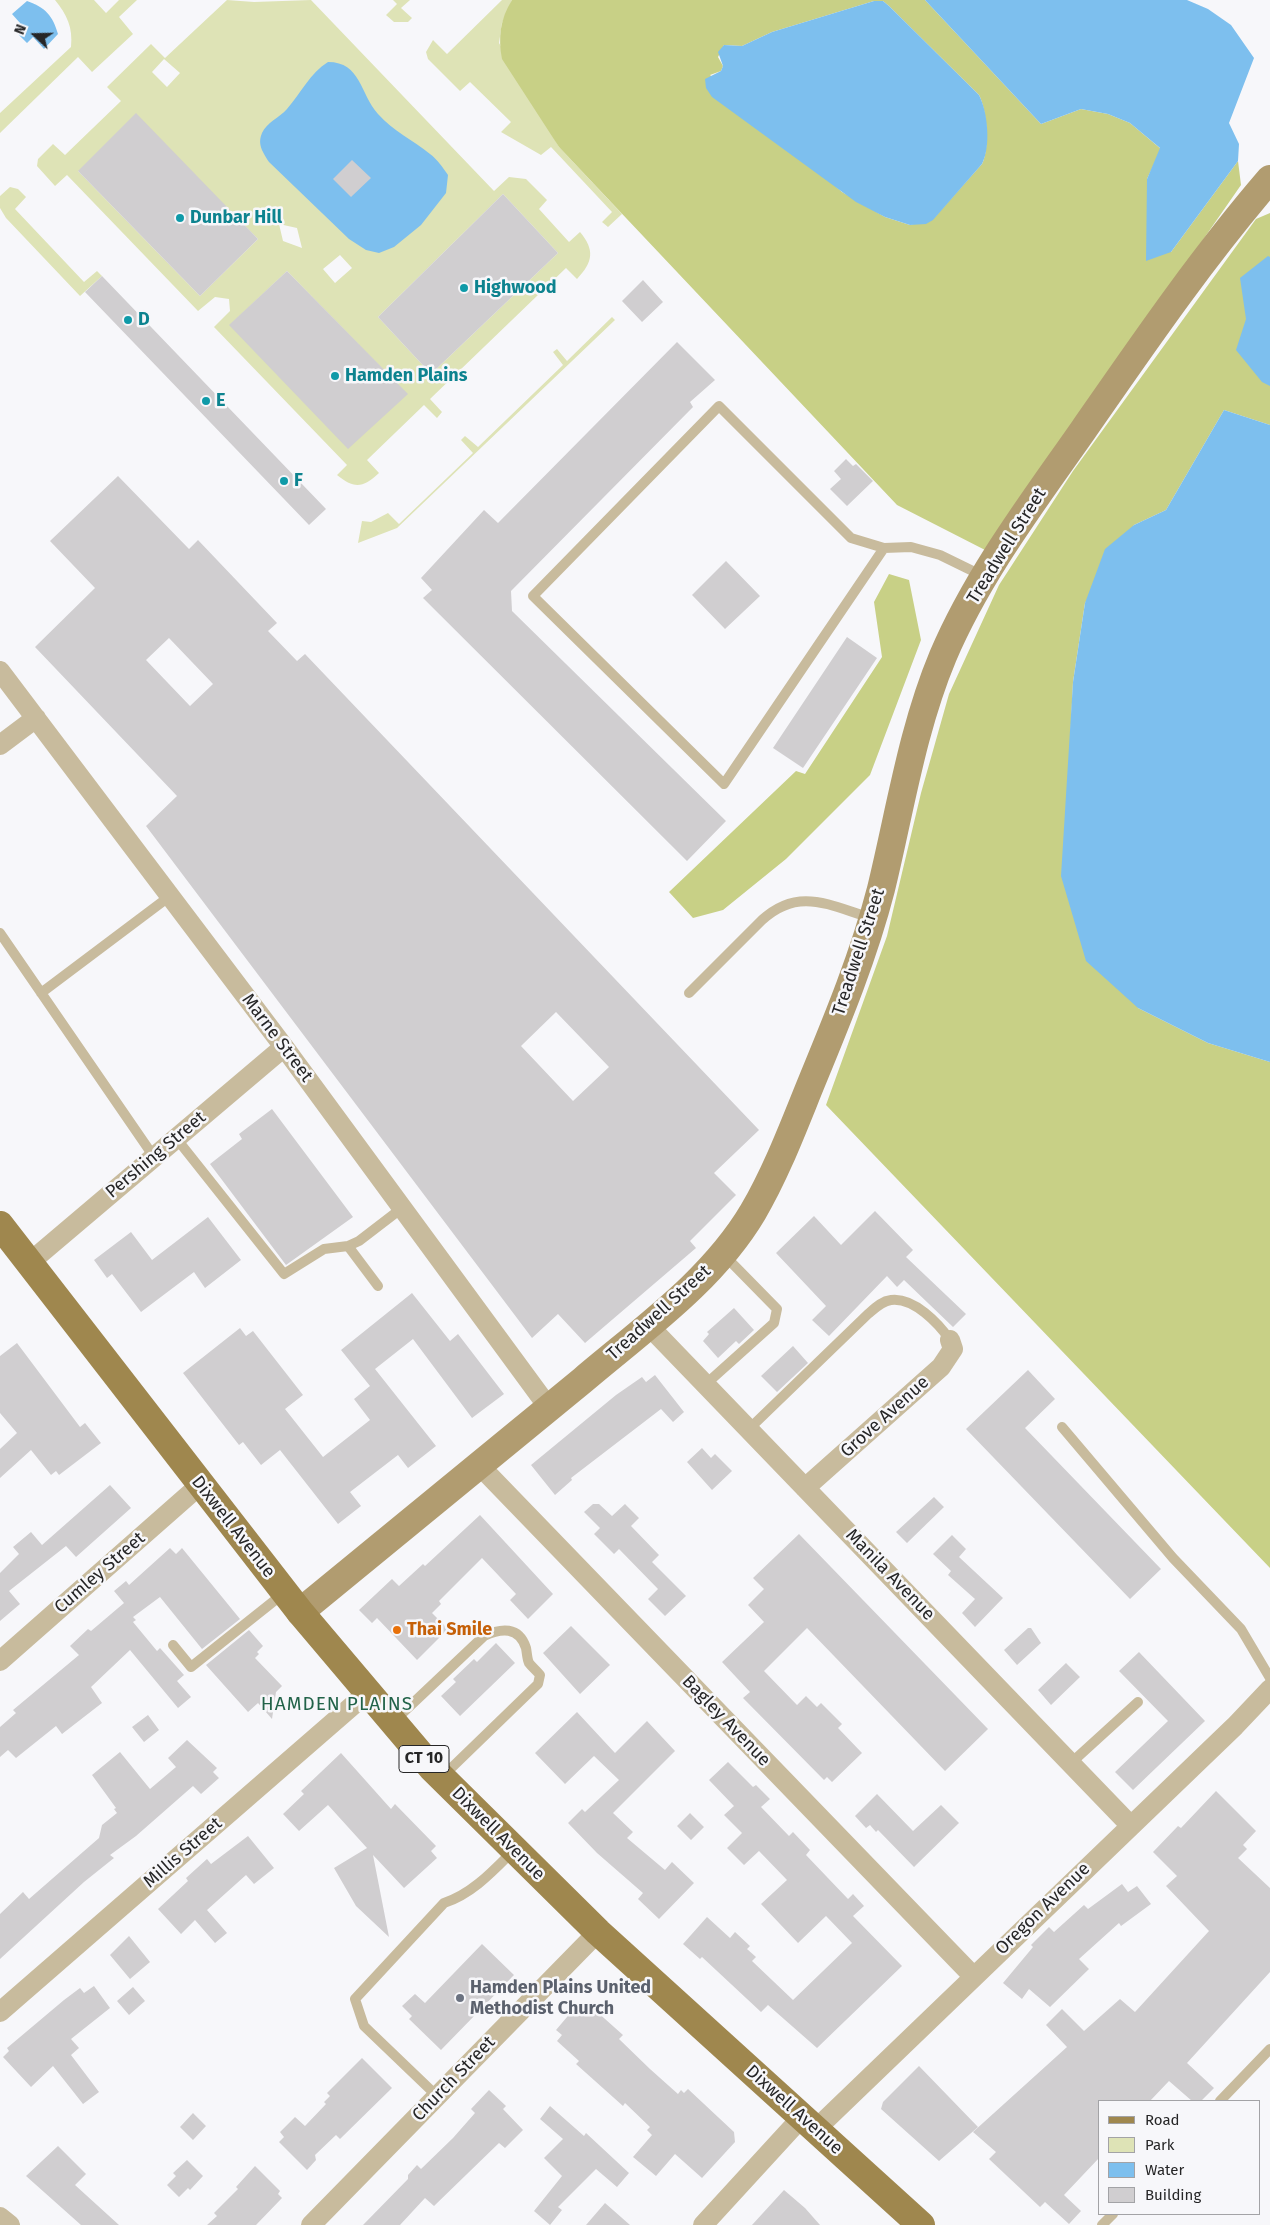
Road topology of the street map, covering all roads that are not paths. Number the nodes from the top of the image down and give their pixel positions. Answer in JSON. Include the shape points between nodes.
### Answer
{"nodes":[{"id":1,"x":1270,"y":179,"type":"edge"},
{"id":2,"x":884,"y":548,"type":"junction"},
{"id":3,"x":984,"y":576,"type":"junction"},
{"id":4,"x":0,"y":671,"type":"edge"},
{"id":5,"x":36,"y":718,"type":"junction"},
{"id":6,"x":0,"y":745,"type":"edge"},
{"id":7,"x":170,"y":896,"type":"junction"},
{"id":8,"x":873,"y":918,"type":"junction"},
{"id":9,"x":0,"y":933,"type":"edge"},
{"id":10,"x":41,"y":993,"type":"junction"},
{"id":11,"x":690,"y":993,"type":"dead end"},
{"id":12,"x":284,"y":1047,"type":"junction"},
{"id":13,"x":176,"y":1138,"type":"junction"},
{"id":14,"x":154,"y":1157,"type":"junction"},
{"id":15,"x":402,"y":1208,"type":"junction"},
{"id":16,"x":0,"y":1225,"type":"edge"},
{"id":17,"x":348,"y":1246,"type":"junction"},
{"id":18,"x":723,"y":1254,"type":"junction"},
{"id":19,"x":29,"y":1263,"type":"junction"},
{"id":20,"x":378,"y":1286,"type":"dead end"},
{"id":21,"x":648,"y":1325,"type":"junction"},
{"id":22,"x":950,"y":1340,"type":"joint"},
{"id":23,"x":706,"y":1384,"type":"junction"},
{"id":24,"x":550,"y":1408,"type":"junction"},
{"id":25,"x":1062,"y":1427,"type":"dead end"},
{"id":26,"x":749,"y":1429,"type":"junction"},
{"id":27,"x":479,"y":1465,"type":"junction"},
{"id":28,"x":200,"y":1486,"type":"junction"},
{"id":29,"x":805,"y":1488,"type":"junction"},
{"id":30,"x":292,"y":1602,"type":"junction"},
{"id":31,"x":174,"y":1645,"type":"dead end"},
{"id":32,"x":0,"y":1660,"type":"edge"},
{"id":33,"x":1270,"y":1678,"type":"edge"},
{"id":34,"x":1270,"y":1688,"type":"edge"},
{"id":35,"x":366,"y":1693,"type":"junction"},
{"id":36,"x":1138,"y":1702,"type":"dead end"},
{"id":37,"x":392,"y":1723,"type":"junction"},
{"id":38,"x":1071,"y":1763,"type":"junction"},
{"id":39,"x":442,"y":1778,"type":"junction"},
{"id":40,"x":1131,"y":1826,"type":"junction"},
{"id":41,"x":514,"y":1850,"type":"junction"},
{"id":42,"x":598,"y":1932,"type":"junction"},
{"id":43,"x":973,"y":1976,"type":"junction"},
{"id":44,"x":0,"y":2012,"type":"edge"},
{"id":45,"x":1270,"y":2049,"type":"edge"},
{"id":46,"x":437,"y":2096,"type":"junction"},
{"id":47,"x":1221,"y":2100,"type":"edge"},
{"id":48,"x":809,"y":2123,"type":"junction"},
{"id":49,"x":1112,"y":2215,"type":"edge"},
{"id":50,"x":0,"y":2217,"type":"edge"},
{"id":51,"x":10,"y":2225,"type":"edge"},
{"id":52,"x":310,"y":2225,"type":"edge"},
{"id":53,"x":704,"y":2225,"type":"edge"},
{"id":54,"x":921,"y":2225,"type":"edge"},
{"id":55,"x":1102,"y":2225,"type":"edge"}],
"edges":[{"from":1,"to":3,"type":"street","name":"Treadwell Street","via":[[1236,218],[1166,311]]},
{"from":2,"to":2,"type":"lane","via":[[851,538],[719,406],[533,596],[724,784]]},
{"from":2,"to":3,"type":"lane","via":[[912,547],[940,555]]},
{"from":3,"to":8,"type":"street","name":"Treadwell Street","via":[[943,657],[920,726]]},
{"from":4,"to":5,"type":"street","name":"Marne Street"},
{"from":5,"to":6,"type":"street"},
{"from":5,"to":7,"type":"street","name":"Marne Street"},
{"from":7,"to":10,"type":"lane"},
{"from":7,"to":12,"type":"street","name":"Marne Street"},
{"from":8,"to":11,"type":"lane","via":[[821,903],[787,902],[768,914]]},
{"from":8,"to":18,"type":"street","name":"Treadwell Street","via":[[858,966],[790,1133],[753,1212]]},
{"from":9,"to":10,"type":"lane"},
{"from":10,"to":14,"type":"lane"},
{"from":12,"to":13,"type":"street","name":"Pershing Street"},
{"from":12,"to":15,"type":"street","name":"Marne Street"},
{"from":13,"to":14,"type":"street","name":"Pershing Street"},
{"from":13,"to":17,"type":"lane","via":[[284,1274],[324,1249]]},
{"from":14,"to":19,"type":"street","name":"Pershing Street"},
{"from":15,"to":17,"type":"lane","via":[[360,1241]]},
{"from":15,"to":24,"type":"street","name":"Marne Street"},
{"from":16,"to":19,"type":"main road","name":"Dixwell Avenue","number":"CT 10"},
{"from":17,"to":20,"type":"lane"},
{"from":18,"to":21,"type":"street","name":"Treadwell Street"},
{"from":18,"to":23,"type":"lane","via":[[777,1309],[774,1323]]},
{"from":19,"to":28,"type":"main road","name":"Dixwell Avenue","number":"CT 10"},
{"from":21,"to":23,"type":"street","name":"Manila Avenue"},
{"from":21,"to":24,"type":"street","name":"Treadwell Street"},
{"from":22,"to":26,"type":"lane","via":[[928,1316],[909,1304],[889,1300],[873,1310]]},
{"from":22,"to":29,"type":"street","name":"Grove Avenue","via":[[953,1349],[941,1367]]},
{"from":23,"to":26,"type":"street","name":"Manila Avenue"},
{"from":24,"to":27,"type":"street","name":"Treadwell Street"},
{"from":25,"to":33,"type":"lane","via":[[1173,1558],[1241,1629]]},
{"from":26,"to":29,"type":"street","name":"Manila Avenue"},
{"from":27,"to":30,"type":"street","name":"Treadwell Street"},
{"from":27,"to":43,"type":"street","name":"Bagley Avenue"},
{"from":28,"to":30,"type":"main road","name":"Dixwell Avenue","number":"CT 10"},
{"from":28,"to":32,"type":"street","name":"Cumley Street"},
{"from":29,"to":38,"type":"street","name":"Manila Avenue"},
{"from":30,"to":31,"type":"lane","via":[[191,1667]]},
{"from":30,"to":35,"type":"main road","name":"Dixwell Avenue","number":"CT 10"},
{"from":34,"to":40,"type":"street","name":"Oregon Avenue"},
{"from":35,"to":37,"type":"main road","name":"Dixwell Avenue","number":"CT 10"},
{"from":35,"to":44,"type":"street","name":"Millis Street"},
{"from":36,"to":38,"type":"lane"},
{"from":37,"to":39,"type":"main road","name":"Dixwell Avenue","number":"CT 10"},
{"from":37,"to":39,"type":"lane","via":[[484,1636],[497,1630],[516,1632],[523,1641],[528,1662],[540,1675],[538,1684]]},
{"from":38,"to":40,"type":"street","name":"Manila Avenue"},
{"from":39,"to":41,"type":"main road","name":"Dixwell Avenue","number":"CT 10"},
{"from":40,"to":43,"type":"street","name":"Oregon Avenue"},
{"from":41,"to":42,"type":"main road","name":"Dixwell Avenue","number":"CT 10"},
{"from":41,"to":46,"type":"lane","via":[[484,1880],[456,1899],[444,1902],[355,1999],[364,2026]]},
{"from":42,"to":46,"type":"street","name":"Church Street"},
{"from":42,"to":48,"type":"main road","name":"Dixwell Avenue","number":"CT 10"},
{"from":43,"to":48,"type":"street","name":"Oregon Avenue"},
{"from":45,"to":47,"type":"lane"},
{"from":46,"to":52,"type":"street","name":"Church Street"},
{"from":48,"to":53,"type":"street","name":"Oregon Avenue"},
{"from":48,"to":54,"type":"main road","name":"Dixwell Avenue","number":"CT 10"},
{"from":49,"to":55,"type":"lane"},
{"from":50,"to":51,"type":"street"}]}
